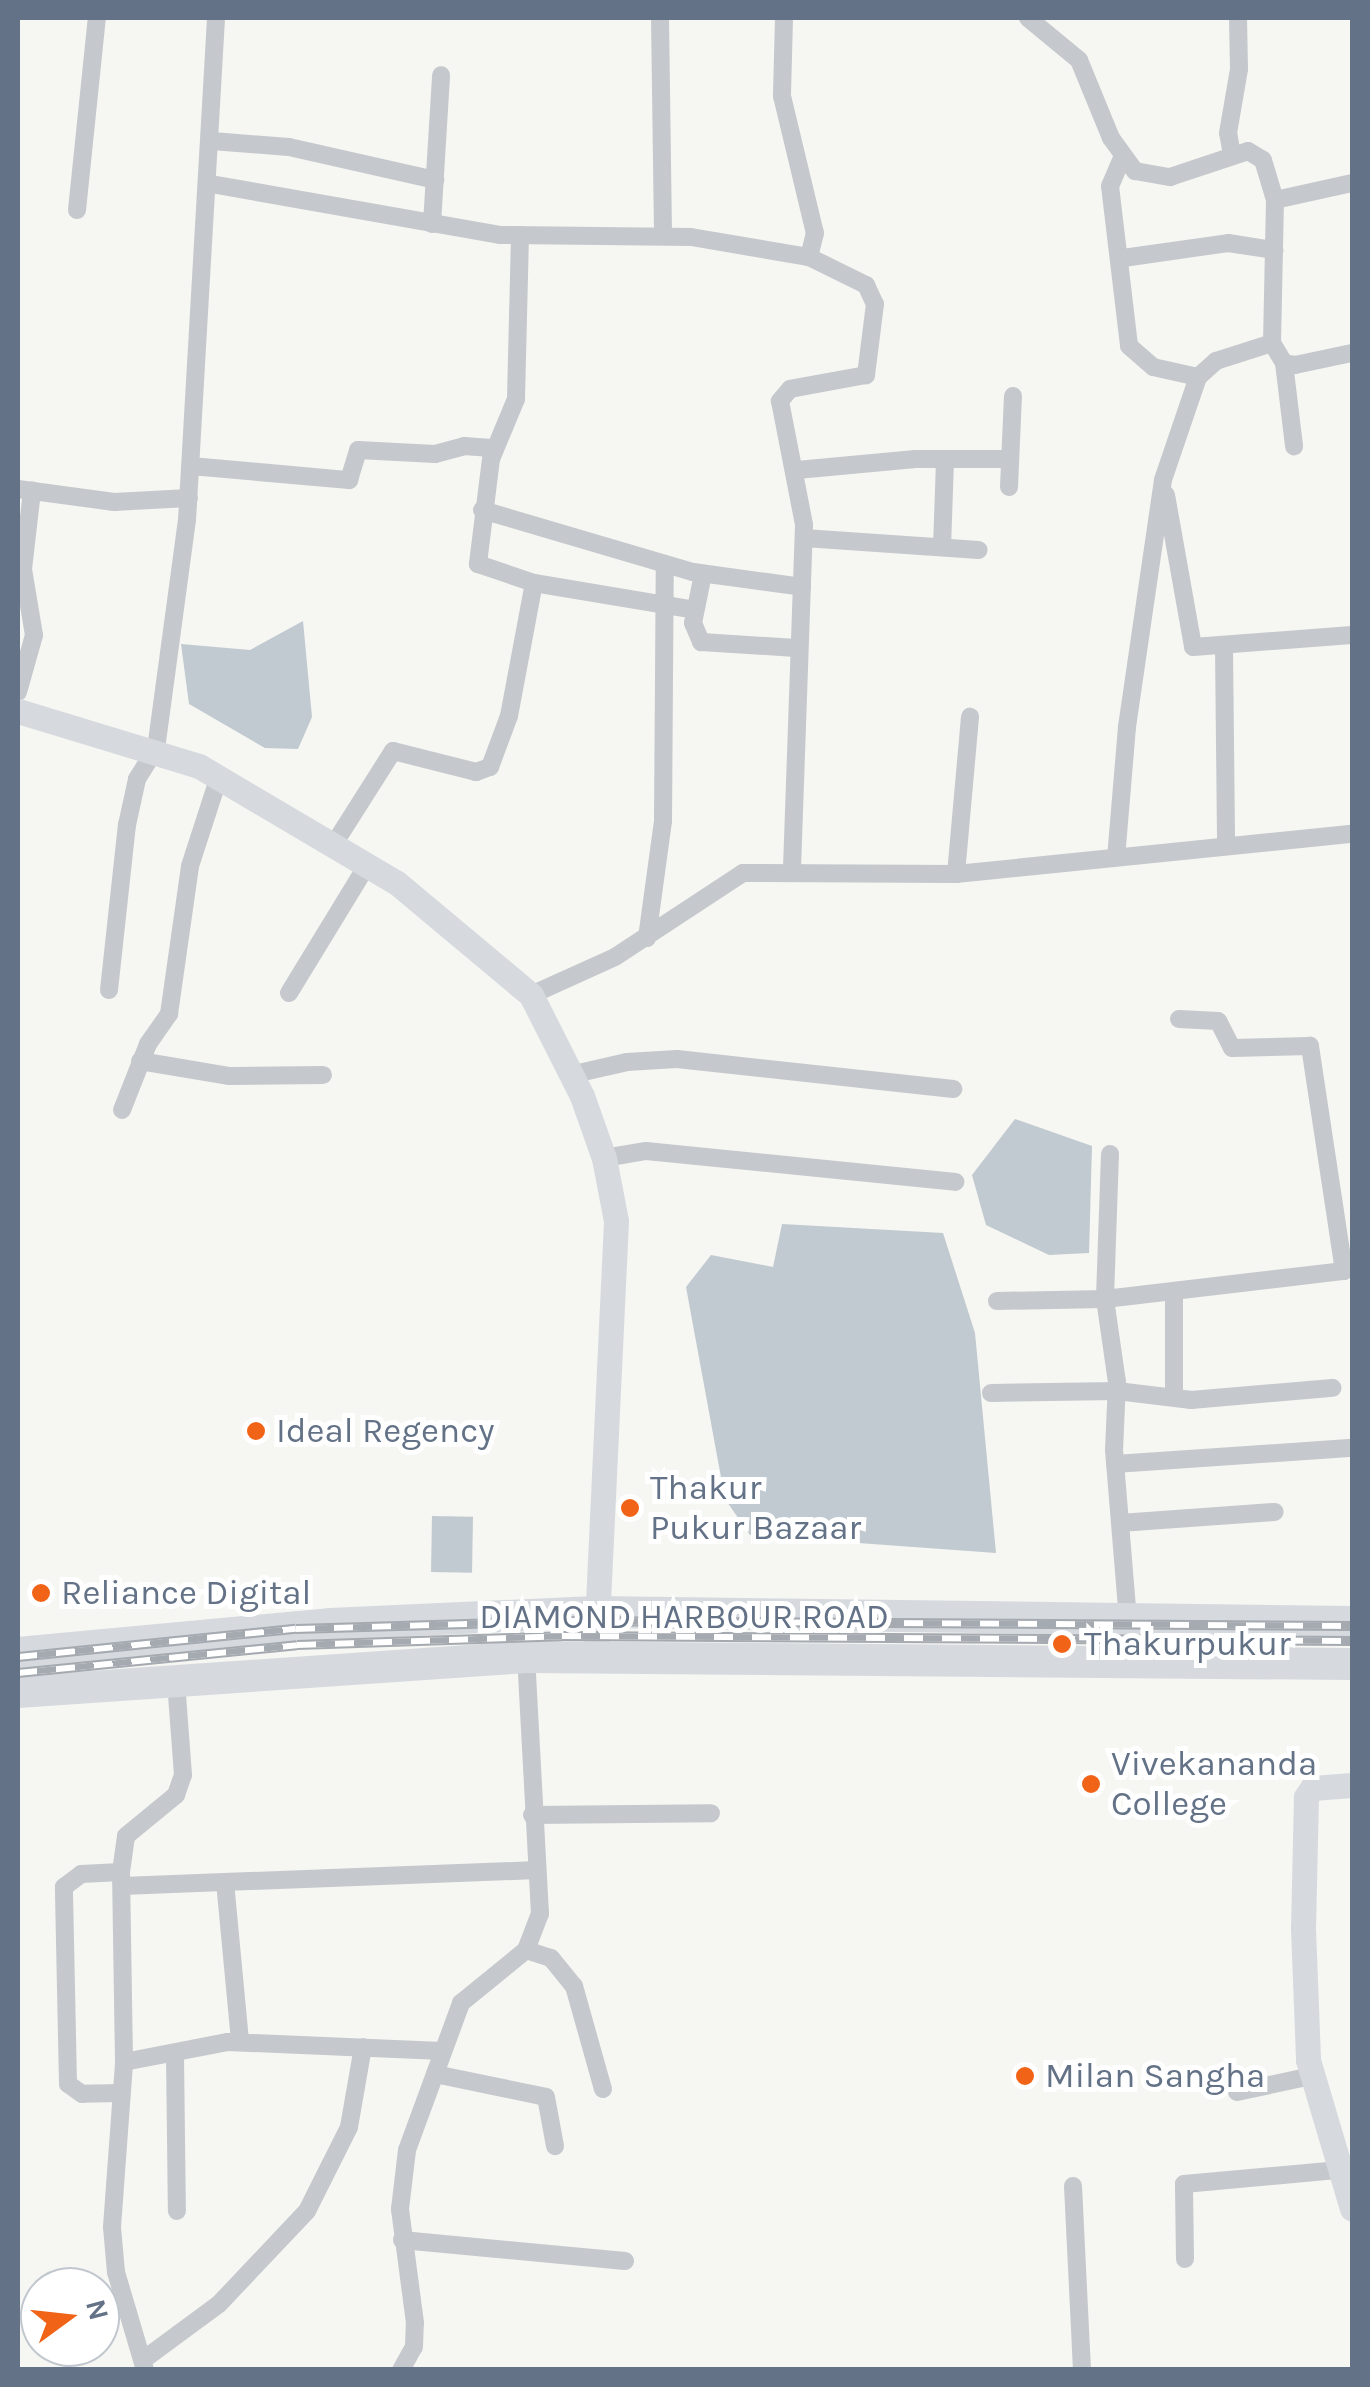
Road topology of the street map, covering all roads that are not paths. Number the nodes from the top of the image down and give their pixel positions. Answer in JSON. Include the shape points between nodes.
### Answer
{"nodes":[{"id":1,"x":97,"y":18,"type":"edge"},
{"id":2,"x":216,"y":18,"type":"edge"},
{"id":3,"x":660,"y":18,"type":"edge"},
{"id":4,"x":784,"y":18,"type":"edge"},
{"id":5,"x":1028,"y":18,"type":"edge"},
{"id":6,"x":1238,"y":18,"type":"edge"},
{"id":7,"x":441,"y":74,"type":"dead end"},
{"id":8,"x":212,"y":141,"type":"junction"},
{"id":9,"x":1232,"y":154,"type":"junction"},
{"id":10,"x":1122,"y":158,"type":"junction"},
{"id":11,"x":435,"y":180,"type":"junction"},
{"id":12,"x":1352,"y":183,"type":"edge"},
{"id":13,"x":212,"y":184,"type":"junction"},
{"id":14,"x":1275,"y":200,"type":"junction"},
{"id":15,"x":76,"y":210,"type":"dead end"},
{"id":16,"x":432,"y":224,"type":"junction"},
{"id":17,"x":520,"y":235,"type":"junction"},
{"id":18,"x":663,"y":236,"type":"junction"},
{"id":19,"x":1274,"y":250,"type":"junction"},
{"id":20,"x":809,"y":257,"type":"junction"},
{"id":21,"x":1123,"y":258,"type":"junction"},
{"id":22,"x":1272,"y":343,"type":"junction"},
{"id":23,"x":1352,"y":353,"type":"edge"},
{"id":24,"x":1284,"y":363,"type":"junction"},
{"id":25,"x":1198,"y":377,"type":"junction"},
{"id":26,"x":1013,"y":396,"type":"dead end"},
{"id":27,"x":1294,"y":446,"type":"dead end"},
{"id":28,"x":495,"y":448,"type":"junction"},
{"id":29,"x":944,"y":459,"type":"junction"},
{"id":30,"x":1009,"y":459,"type":"junction"},
{"id":31,"x":191,"y":466,"type":"junction"},
{"id":32,"x":797,"y":470,"type":"junction"},
{"id":33,"x":1164,"y":480,"type":"junction"},
{"id":34,"x":1009,"y":487,"type":"dead end"},
{"id":35,"x":25,"y":490,"type":"edge"},
{"id":36,"x":189,"y":498,"type":"junction"},
{"id":37,"x":482,"y":510,"type":"junction"},
{"id":38,"x":804,"y":538,"type":"junction"},
{"id":39,"x":21,"y":545,"type":"edge"},
{"id":40,"x":942,"y":547,"type":"junction"},
{"id":41,"x":979,"y":550,"type":"dead end"},
{"id":42,"x":665,"y":564,"type":"junction"},
{"id":43,"x":703,"y":574,"type":"junction"},
{"id":44,"x":534,"y":583,"type":"junction"},
{"id":45,"x":802,"y":588,"type":"junction"},
{"id":46,"x":660,"y":601,"type":"junction"},
{"id":47,"x":695,"y":610,"type":"junction"},
{"id":48,"x":1352,"y":635,"type":"edge"},
{"id":49,"x":1224,"y":647,"type":"junction"},
{"id":50,"x":796,"y":648,"type":"junction"},
{"id":51,"x":18,"y":692,"type":"edge"},
{"id":52,"x":18,"y":711,"type":"edge"},
{"id":53,"x":970,"y":716,"type":"dead end"},
{"id":54,"x":156,"y":750,"type":"junction"},
{"id":55,"x":218,"y":780,"type":"junction"},
{"id":56,"x":1352,"y":834,"type":"edge"},
{"id":57,"x":334,"y":844,"type":"junction"},
{"id":58,"x":1226,"y":846,"type":"junction"},
{"id":59,"x":1116,"y":857,"type":"junction"},
{"id":60,"x":367,"y":865,"type":"junction"},
{"id":61,"x":792,"y":871,"type":"junction"},
{"id":62,"x":956,"y":874,"type":"junction"},
{"id":63,"x":647,"y":938,"type":"junction"},
{"id":64,"x":110,"y":990,"type":"dead end"},
{"id":65,"x":289,"y":993,"type":"dead end"},
{"id":66,"x":531,"y":995,"type":"junction"},
{"id":67,"x":1180,"y":1018,"type":"dead end"},
{"id":68,"x":140,"y":1061,"type":"junction"},
{"id":69,"x":322,"y":1075,"type":"dead end"},
{"id":70,"x":570,"y":1076,"type":"junction"},
{"id":71,"x":953,"y":1088,"type":"dead end"},
{"id":72,"x":122,"y":1110,"type":"dead end"},
{"id":73,"x":1110,"y":1154,"type":"dead end"},
{"id":74,"x":604,"y":1158,"type":"junction"},
{"id":75,"x":955,"y":1182,"type":"dead end"},
{"id":76,"x":1174,"y":1293,"type":"junction"},
{"id":77,"x":1105,"y":1299,"type":"junction"},
{"id":78,"x":998,"y":1301,"type":"dead end"},
{"id":79,"x":1332,"y":1388,"type":"dead end"},
{"id":80,"x":1117,"y":1391,"type":"junction"},
{"id":81,"x":991,"y":1393,"type":"dead end"},
{"id":82,"x":1174,"y":1394,"type":"junction"},
{"id":83,"x":1352,"y":1448,"type":"edge"},
{"id":84,"x":1115,"y":1464,"type":"junction"},
{"id":85,"x":1275,"y":1512,"type":"dead end"},
{"id":86,"x":1120,"y":1523,"type":"junction"},
{"id":87,"x":595,"y":1612,"type":"junction"},
{"id":88,"x":1128,"y":1619,"type":"junction"},
{"id":89,"x":1300,"y":1621,"type":"junction"},
{"id":90,"x":1352,"y":1622,"type":"edge"},
{"id":91,"x":18,"y":1653,"type":"edge"},
{"id":92,"x":526,"y":1657,"type":"junction"},
{"id":93,"x":595,"y":1659,"type":"junction"},
{"id":94,"x":1300,"y":1662,"type":"junction"},
{"id":95,"x":1352,"y":1664,"type":"edge"},
{"id":96,"x":176,"y":1681,"type":"junction"},
{"id":97,"x":18,"y":1692,"type":"edge"},
{"id":98,"x":1352,"y":1785,"type":"edge"},
{"id":99,"x":710,"y":1813,"type":"dead end"},
{"id":100,"x":532,"y":1815,"type":"junction"},
{"id":101,"x":537,"y":1870,"type":"junction"},
{"id":102,"x":121,"y":1879,"type":"junction"},
{"id":103,"x":226,"y":1882,"type":"junction"},
{"id":104,"x":526,"y":1950,"type":"junction"},
{"id":105,"x":240,"y":2042,"type":"junction"},
{"id":106,"x":362,"y":2047,"type":"junction"},
{"id":107,"x":442,"y":2051,"type":"junction"},
{"id":108,"x":175,"y":2056,"type":"junction"},
{"id":109,"x":124,"y":2062,"type":"junction"},
{"id":110,"x":435,"y":2074,"type":"junction"},
{"id":111,"x":1311,"y":2076,"type":"junction"},
{"id":112,"x":603,"y":2089,"type":"dead end"},
{"id":113,"x":1237,"y":2092,"type":"dead end"},
{"id":114,"x":121,"y":2093,"type":"junction"},
{"id":115,"x":555,"y":2146,"type":"dead end"},
{"id":116,"x":1342,"y":2158,"type":"edge"},
{"id":117,"x":1074,"y":2186,"type":"dead end"},
{"id":118,"x":1352,"y":2209,"type":"edge"},
{"id":119,"x":177,"y":2210,"type":"dead end"},
{"id":120,"x":402,"y":2240,"type":"junction"},
{"id":121,"x":1185,"y":2259,"type":"dead end"},
{"id":122,"x":624,"y":2261,"type":"dead end"},
{"id":123,"x":144,"y":2365,"type":"edge"},
{"id":124,"x":401,"y":2370,"type":"edge"},
{"id":125,"x":1082,"y":2370,"type":"edge"}],
"edges":[{"from":1,"to":15,"type":"street"},
{"from":2,"to":8,"type":"street"},
{"from":3,"to":18,"type":"street"},
{"from":4,"to":20,"type":"street","via":[[782,96],[815,233]]},
{"from":5,"to":10,"type":"street","via":[[1080,60]]},
{"from":6,"to":9,"type":"street"},
{"from":7,"to":11,"type":"street"},
{"from":8,"to":11,"type":"street","via":[[289,147]]},
{"from":8,"to":13,"type":"street"},
{"from":9,"to":10,"type":"street","via":[[1170,177],[1136,171]]},
{"from":9,"to":14,"type":"street","via":[[1248,151],[1263,160]]},
{"from":10,"to":21,"type":"street","via":[[1110,186]]},
{"from":11,"to":16,"type":"street"},
{"from":12,"to":14,"type":"street"},
{"from":13,"to":16,"type":"street"},
{"from":13,"to":31,"type":"street"},
{"from":14,"to":19,"type":"street"},
{"from":16,"to":17,"type":"street"},
{"from":17,"to":18,"type":"street"},
{"from":17,"to":28,"type":"street","via":[[516,399]]},
{"from":18,"to":20,"type":"street"},
{"from":19,"to":21,"type":"street","via":[[1228,243]]},
{"from":19,"to":22,"type":"street"},
{"from":20,"to":32,"type":"street","via":[[866,285],[874,319],[866,375],[783,394],[781,412]]},
{"from":21,"to":25,"type":"street","via":[[1125,331],[1133,354],[1153,367]]},
{"from":22,"to":24,"type":"street"},
{"from":22,"to":25,"type":"street","via":[[1216,361]]},
{"from":23,"to":24,"type":"street"},
{"from":24,"to":27,"type":"street"},
{"from":25,"to":33,"type":"street"},
{"from":26,"to":30,"type":"street"},
{"from":28,"to":31,"type":"street","via":[[464,446],[435,454],[358,450],[349,480]]},
{"from":28,"to":37,"type":"street"},
{"from":29,"to":30,"type":"street"},
{"from":29,"to":32,"type":"street"},
{"from":29,"to":40,"type":"street"},
{"from":30,"to":34,"type":"street"},
{"from":31,"to":36,"type":"street"},
{"from":32,"to":38,"type":"street"},
{"from":33,"to":49,"type":"street","via":[[1194,647]]},
{"from":33,"to":59,"type":"street","via":[[1125,744]]},
{"from":35,"to":36,"type":"street","via":[[114,502]]},
{"from":35,"to":39,"type":"street"},
{"from":36,"to":54,"type":"street"},
{"from":37,"to":42,"type":"street"},
{"from":37,"to":44,"type":"street","via":[[478,564]]},
{"from":38,"to":40,"type":"street"},
{"from":38,"to":45,"type":"street"},
{"from":39,"to":51,"type":"street","via":[[34,626]]},
{"from":40,"to":41,"type":"street"},
{"from":42,"to":43,"type":"street"},
{"from":42,"to":46,"type":"street"},
{"from":43,"to":45,"type":"street"},
{"from":43,"to":47,"type":"street"},
{"from":44,"to":46,"type":"street"},
{"from":44,"to":57,"type":"street","via":[[509,716],[490,768],[476,772],[393,751]]},
{"from":45,"to":50,"type":"street"},
{"from":46,"to":47,"type":"street"},
{"from":46,"to":63,"type":"street","via":[[669,616],[662,821]]},
{"from":47,"to":50,"type":"street","via":[[693,632],[701,642]]},
{"from":48,"to":49,"type":"street"},
{"from":49,"to":58,"type":"street"},
{"from":50,"to":61,"type":"street"},
{"from":52,"to":54,"type":"main road"},
{"from":53,"to":62,"type":"street"},
{"from":54,"to":55,"type":"main road"},
{"from":54,"to":64,"type":"street","via":[[131,800]]},
{"from":55,"to":57,"type":"main road"},
{"from":55,"to":68,"type":"street","via":[[190,866],[169,1014]]},
{"from":56,"to":58,"type":"street"},
{"from":57,"to":60,"type":"main road"},
{"from":58,"to":59,"type":"street"},
{"from":59,"to":62,"type":"street"},
{"from":60,"to":65,"type":"street"},
{"from":60,"to":66,"type":"main road","via":[[472,941]]},
{"from":61,"to":62,"type":"street"},
{"from":61,"to":63,"type":"street","via":[[743,872]]},
{"from":63,"to":66,"type":"street"},
{"from":66,"to":70,"type":"main road"},
{"from":67,"to":76,"type":"street","via":[[1218,1021],[1232,1048],[1310,1046],[1344,1272]]},
{"from":68,"to":69,"type":"street","via":[[230,1076]]},
{"from":68,"to":72,"type":"street"},
{"from":70,"to":71,"type":"street","via":[[678,1059]]},
{"from":70,"to":74,"type":"main road"},
{"from":73,"to":77,"type":"street"},
{"from":74,"to":75,"type":"street","via":[[646,1151]]},
{"from":74,"to":87,"type":"main road","via":[[616,1221]]},
{"from":76,"to":77,"type":"street"},
{"from":76,"to":82,"type":"street"},
{"from":77,"to":78,"type":"street"},
{"from":77,"to":80,"type":"street"},
{"from":79,"to":82,"type":"street","via":[[1190,1400]]},
{"from":80,"to":81,"type":"street"},
{"from":80,"to":82,"type":"street"},
{"from":80,"to":84,"type":"street"},
{"from":83,"to":84,"type":"street"},
{"from":84,"to":86,"type":"street"},
{"from":85,"to":86,"type":"street"},
{"from":86,"to":88,"type":"street"},
{"from":87,"to":88,"type":"highway","name":"DIAMOND HARBOUR ROAD"},
{"from":87,"to":91,"type":"highway","name":"DIAMOND HARBOUR ROAD","via":[[330,1624]]},
{"from":87,"to":93,"type":"main road"},
{"from":88,"to":89,"type":"highway","name":"DIAMOND HARBOUR ROAD"},
{"from":89,"to":90,"type":"highway","name":"DIAMOND HARBOUR ROAD"},
{"from":89,"to":94,"type":"highway"},
{"from":92,"to":93,"type":"highway","name":"DIAMOND HARBOUR ROAD"},
{"from":92,"to":96,"type":"highway","name":"DIAMOND HARBOUR ROAD"},
{"from":92,"to":100,"type":"street"},
{"from":93,"to":94,"type":"highway","name":"DIAMOND HARBOUR ROAD"},
{"from":94,"to":95,"type":"highway","name":"DIAMOND HARBOUR ROAD"},
{"from":96,"to":97,"type":"highway","name":"DIAMOND HARBOUR ROAD"},
{"from":96,"to":102,"type":"street","via":[[183,1775],[176,1795],[126,1836]]},
{"from":98,"to":111,"type":"main road","via":[[1325,1784],[1306,1796],[1304,2020]]},
{"from":99,"to":100,"type":"street"},
{"from":100,"to":101,"type":"street"},
{"from":101,"to":103,"type":"street"},
{"from":101,"to":104,"type":"street","via":[[540,1914]]},
{"from":102,"to":103,"type":"street"},
{"from":102,"to":109,"type":"street"},
{"from":102,"to":114,"type":"street","via":[[82,1874],[64,1887],[68,2084],[82,2094]]},
{"from":103,"to":105,"type":"street"},
{"from":104,"to":107,"type":"street","via":[[461,2003]]},
{"from":104,"to":112,"type":"street","via":[[550,1958],[574,1986]]},
{"from":105,"to":106,"type":"street"},
{"from":105,"to":108,"type":"street"},
{"from":106,"to":107,"type":"street"},
{"from":106,"to":123,"type":"street","via":[[348,2126],[320,2192],[219,2304]]},
{"from":107,"to":110,"type":"street"},
{"from":108,"to":109,"type":"street"},
{"from":108,"to":119,"type":"street"},
{"from":109,"to":114,"type":"street"},
{"from":110,"to":115,"type":"street","via":[[546,2097]]},
{"from":110,"to":120,"type":"street","via":[[401,2179]]},
{"from":111,"to":113,"type":"street"},
{"from":111,"to":116,"type":"main road"},
{"from":114,"to":123,"type":"street","via":[[115,2257]]},
{"from":116,"to":118,"type":"main road"},
{"from":116,"to":121,"type":"street","via":[[1184,2184]]},
{"from":117,"to":125,"type":"street"},
{"from":120,"to":122,"type":"street"},
{"from":120,"to":124,"type":"street","via":[[414,2347]]}]}
